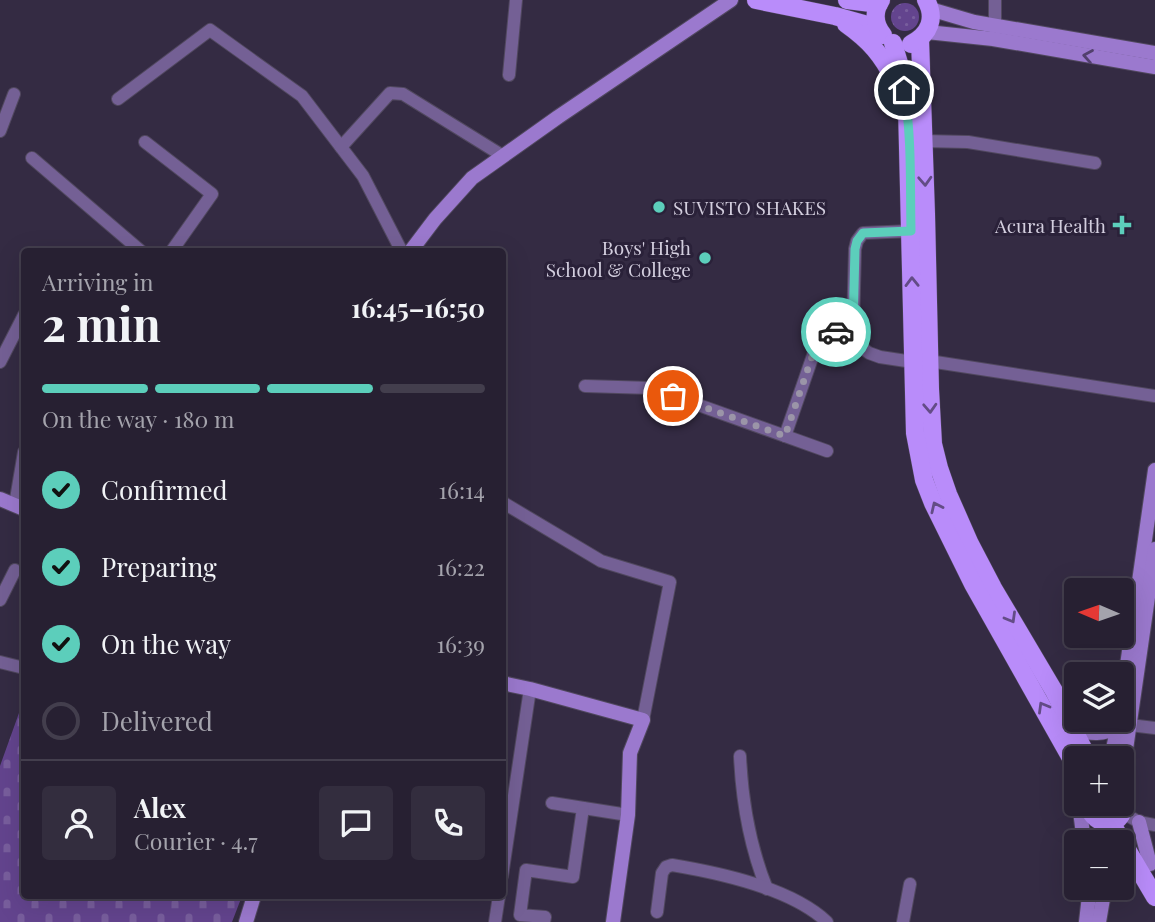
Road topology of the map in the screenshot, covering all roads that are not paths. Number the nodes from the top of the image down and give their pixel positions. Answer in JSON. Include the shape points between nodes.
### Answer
{"nodes":[{"id":1,"x":516,"y":0,"type":"edge"},
{"id":2,"x":732,"y":0,"type":"edge"},
{"id":3,"x":756,"y":0,"type":"edge"},
{"id":4,"x":848,"y":0,"type":"edge"},
{"id":5,"x":995,"y":0,"type":"edge"},
{"id":6,"x":880,"y":2,"type":"edge"},
{"id":7,"x":928,"y":5,"type":"edge"},
{"id":8,"x":835,"y":16,"type":"junction"},
{"id":9,"x":995,"y":25,"type":"junction"},
{"id":10,"x":878,"y":28,"type":"junction"},
{"id":11,"x":923,"y":36,"type":"junction"},
{"id":12,"x":893,"y":43,"type":"junction"},
{"id":13,"x":1155,"y":52,"type":"edge"},
{"id":14,"x":1155,"y":67,"type":"edge"},
{"id":15,"x":509,"y":75,"type":"dead end"},
{"id":16,"x":14,"y":94,"type":"dead end"},
{"id":17,"x":118,"y":99,"type":"dead end"},
{"id":18,"x":907,"y":107,"type":"junction"},
{"id":19,"x":0,"y":131,"type":"edge"},
{"id":20,"x":923,"y":141,"type":"junction"},
{"id":21,"x":145,"y":142,"type":"dead end"},
{"id":22,"x":341,"y":147,"type":"junction"},
{"id":23,"x":503,"y":156,"type":"junction"},
{"id":24,"x":32,"y":158,"type":"dead end"},
{"id":25,"x":1095,"y":163,"type":"dead end"},
{"id":26,"x":911,"y":231,"type":"junction"},
{"id":27,"x":125,"y":246,"type":"edge"},
{"id":28,"x":174,"y":248,"type":"edge"},
{"id":29,"x":400,"y":248,"type":"edge"},
{"id":30,"x":413,"y":248,"type":"edge"},
{"id":31,"x":21,"y":321,"type":"edge"},
{"id":32,"x":853,"y":327,"type":"junction"},
{"id":33,"x":921,"y":361,"type":"junction"},
{"id":34,"x":0,"y":362,"type":"edge"},
{"id":35,"x":585,"y":386,"type":"dead end"},
{"id":36,"x":1155,"y":396,"type":"edge"},
{"id":37,"x":785,"y":436,"type":"junction"},
{"id":38,"x":827,"y":451,"type":"dead end"},
{"id":39,"x":1155,"y":470,"type":"edge"},
{"id":40,"x":0,"y":499,"type":"edge"},
{"id":41,"x":506,"y":504,"type":"edge"},
{"id":42,"x":20,"y":507,"type":"edge"},
{"id":43,"x":1155,"y":549,"type":"edge"},
{"id":44,"x":15,"y":570,"type":"dead end"},
{"id":45,"x":0,"y":600,"type":"edge"},
{"id":46,"x":1151,"y":605,"type":"edge"},
{"id":47,"x":1127,"y":662,"type":"edge"},
{"id":48,"x":0,"y":663,"type":"edge"},
{"id":49,"x":21,"y":667,"type":"edge"},
{"id":50,"x":1134,"y":675,"type":"edge"},
{"id":51,"x":506,"y":684,"type":"edge"},
{"id":52,"x":530,"y":689,"type":"junction"},
{"id":53,"x":1064,"y":711,"type":"edge"},
{"id":54,"x":643,"y":720,"type":"junction"},
{"id":55,"x":1134,"y":725,"type":"edge"},
{"id":56,"x":1155,"y":728,"type":"edge"},
{"id":57,"x":1086,"y":732,"type":"edge"},
{"id":58,"x":1108,"y":732,"type":"edge"},
{"id":59,"x":1070,"y":746,"type":"edge"},
{"id":60,"x":740,"y":756,"type":"dead end"},
{"id":61,"x":552,"y":803,"type":"dead end"},
{"id":62,"x":583,"y":808,"type":"junction"},
{"id":63,"x":628,"y":814,"type":"junction"},
{"id":64,"x":1109,"y":818,"type":"edge"},
{"id":65,"x":1139,"y":822,"type":"junction"},
{"id":66,"x":1155,"y":825,"type":"edge"},
{"id":67,"x":506,"y":849,"type":"edge"},
{"id":68,"x":1149,"y":870,"type":"edge"},
{"id":69,"x":910,"y":884,"type":"dead end"},
{"id":70,"x":767,"y":889,"type":"junction"},
{"id":71,"x":1155,"y":897,"type":"edge"},
{"id":72,"x":253,"y":899,"type":"edge"},
{"id":73,"x":499,"y":899,"type":"edge"},
{"id":74,"x":1088,"y":900,"type":"edge"},
{"id":75,"x":1103,"y":900,"type":"edge"},
{"id":76,"x":657,"y":912,"type":"dead end"},
{"id":77,"x":246,"y":922,"type":"edge"},
{"id":78,"x":495,"y":922,"type":"edge"},
{"id":79,"x":544,"y":922,"type":"edge"},
{"id":80,"x":614,"y":922,"type":"edge"},
{"id":81,"x":827,"y":922,"type":"edge"},
{"id":82,"x":902,"y":922,"type":"edge"},
{"id":83,"x":1086,"y":922,"type":"edge"},
{"id":84,"x":1100,"y":922,"type":"edge"}],
"edges":[{"from":1,"to":15,"type":"street"},
{"from":2,"to":23,"type":"street"},
{"from":3,"to":8,"type":"main road"},
{"from":4,"to":6,"type":"main road"},
{"from":5,"to":9,"type":"street"},
{"from":6,"to":10,"type":"main road"},
{"from":7,"to":9,"type":"street","via":[[960,19]]},
{"from":7,"to":11,"type":"main road","via":[[931,17]]},
{"from":8,"to":10,"type":"main road"},
{"from":8,"to":18,"type":"main road","via":[[878,51]]},
{"from":9,"to":13,"type":"street"},
{"from":10,"to":12,"type":"main road"},
{"from":11,"to":12,"type":"main road","via":[[911,44]]},
{"from":14,"to":11,"type":"street","one_way":true,"via":[[993,39]]},
{"from":11,"to":20,"type":"main road"},
{"from":12,"to":18,"type":"main road"},
{"from":16,"to":19,"type":"street"},
{"from":17,"to":22,"type":"street","via":[[210,30],[302,96]]},
{"from":18,"to":26,"type":"main road"},
{"from":20,"to":25,"type":"street","via":[[968,142]]},
{"from":20,"to":33,"type":"main road","one_way":true,"via":[[926,214]]},
{"from":21,"to":28,"type":"street","via":[[212,194]]},
{"from":22,"to":23,"type":"street","via":[[390,93],[403,94]]},
{"from":22,"to":29,"type":"street","via":[[363,176]]},
{"from":23,"to":30,"type":"street","via":[[472,178]]},
{"from":24,"to":27,"type":"street"},
{"from":26,"to":32,"type":"street","via":[[863,233],[857,241]]},
{"from":33,"to":26,"type":"main road","one_way":true},
{"from":31,"to":34,"type":"street"},
{"from":32,"to":33,"type":"street","via":[[861,347],[869,353]]},
{"from":32,"to":37,"type":"street","via":[[818,341]]},
{"from":33,"to":36,"type":"street"},
{"from":33,"to":53,"type":"main road","one_way":true,"via":[[933,444],[948,494],[976,555]]},
{"from":59,"to":33,"type":"main road","one_way":true,"via":[[973,584],[924,480],[915,433]]},
{"from":35,"to":37,"type":"street","via":[[651,388]]},
{"from":37,"to":38,"type":"street"},
{"from":39,"to":47,"type":"street"},
{"from":40,"to":42,"type":"street"},
{"from":41,"to":54,"type":"street","via":[[601,561],[670,582]]},
{"from":43,"to":46,"type":"street"},
{"from":44,"to":45,"type":"street"},
{"from":46,"to":50,"type":"street"},
{"from":48,"to":49,"type":"street"},
{"from":51,"to":52,"type":"street"},
{"from":52,"to":54,"type":"street"},
{"from":52,"to":67,"type":"street"},
{"from":54,"to":63,"type":"street","via":[[631,753]]},
{"from":55,"to":56,"type":"street"},
{"from":57,"to":58,"type":"street"},
{"from":60,"to":70,"type":"street","via":[[748,824]]},
{"from":61,"to":62,"type":"street"},
{"from":62,"to":63,"type":"street"},
{"from":62,"to":79,"type":"street","via":[[573,877],[526,870],[520,915],[545,917]]},
{"from":63,"to":80,"type":"street"},
{"from":64,"to":65,"type":"street"},
{"from":64,"to":68,"type":"main road"},
{"from":65,"to":66,"type":"street"},
{"from":65,"to":68,"type":"street"},
{"from":68,"to":71,"type":"main road"},
{"from":69,"to":82,"type":"street"},
{"from":70,"to":76,"type":"street","via":[[728,876],[666,867]]},
{"from":70,"to":81,"type":"street"},
{"from":72,"to":77,"type":"street"},
{"from":73,"to":78,"type":"street"},
{"from":74,"to":83,"type":"street"},
{"from":75,"to":84,"type":"street"}]}
